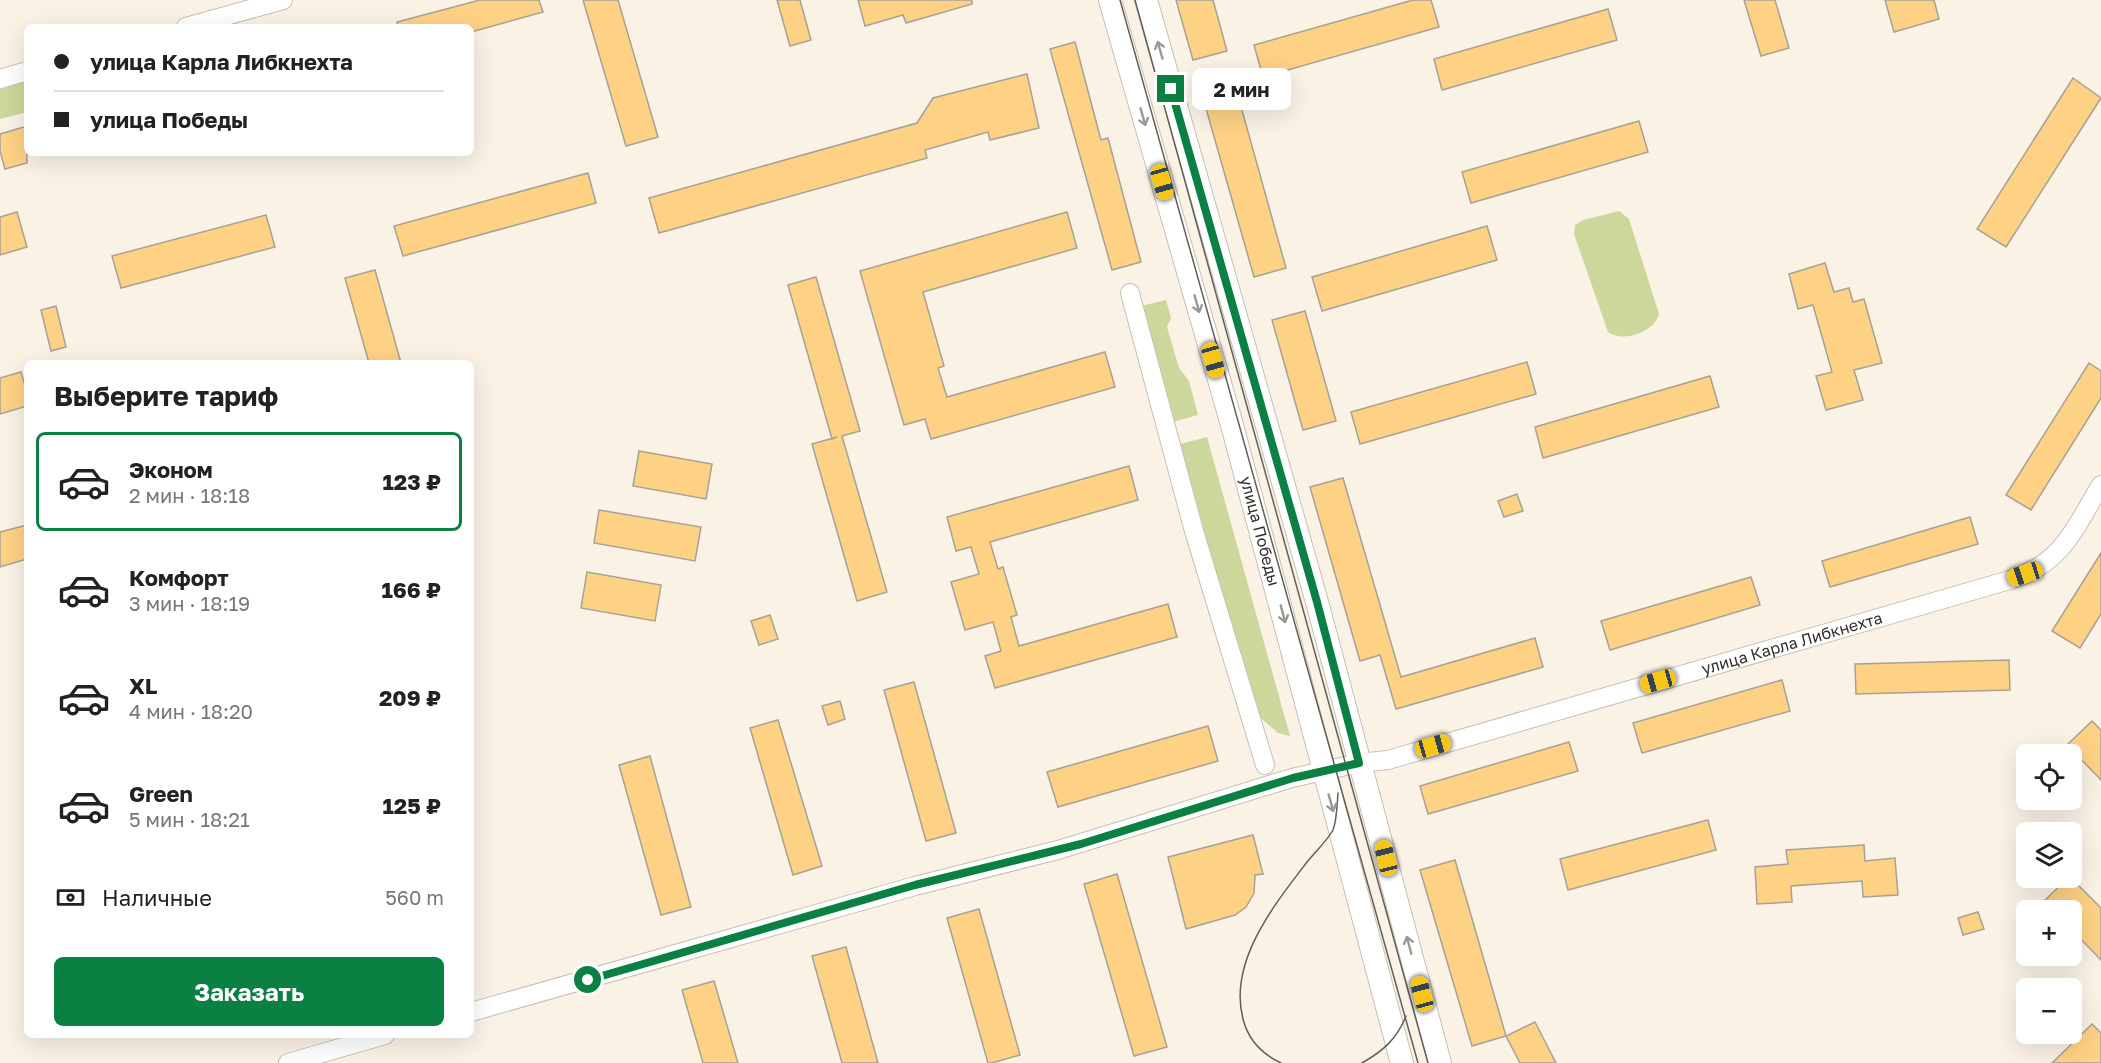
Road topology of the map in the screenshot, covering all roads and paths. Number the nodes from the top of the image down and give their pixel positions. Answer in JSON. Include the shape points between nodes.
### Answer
{"nodes":[{"id":1,"x":283,"y":0,"type":"edge"},
{"id":2,"x":1110,"y":0,"type":"edge"},
{"id":3,"x":1146,"y":0,"type":"edge"},
{"id":4,"x":197,"y":24,"type":"edge"},
{"id":5,"x":24,"y":72,"type":"edge"},
{"id":6,"x":0,"y":79,"type":"edge"},
{"id":7,"x":1130,"y":292,"type":"dead end"},
{"id":8,"x":2101,"y":485,"type":"edge"},
{"id":9,"x":1359,"y":763,"type":"junction"},
{"id":10,"x":1265,"y":765,"type":"dead end"},
{"id":11,"x":1323,"y":772,"type":"junction"},
{"id":12,"x":474,"y":1011,"type":"edge"},
{"id":13,"x":375,"y":1038,"type":"edge"},
{"id":14,"x":288,"y":1063,"type":"edge"},
{"id":15,"x":1402,"y":1063,"type":"edge"},
{"id":16,"x":1439,"y":1063,"type":"edge"}],
"edges":[{"from":1,"to":4,"type":"street"},
{"from":2,"to":11,"type":"main road","name":"улица Победы","one_way":true,"via":[[1232,425]]},
{"from":9,"to":3,"type":"main road","one_way":true},
{"from":5,"to":6,"type":"street"},
{"from":7,"to":10,"type":"street","via":[[1194,531]]},
{"from":8,"to":9,"type":"street","name":"улица Карла Либкнехта","via":[[2059,553],[2037,570],[1388,760]]},
{"from":9,"to":11,"type":"street","name":"улица Карла Либкнехта"},
{"from":16,"to":9,"type":"main road","one_way":true},
{"from":11,"to":12,"type":"street","name":"улица Карла Либкнехта","via":[[1058,850],[915,885]]},
{"from":11,"to":15,"type":"main road","name":"улица Победы","one_way":true},
{"from":13,"to":14,"type":"street"}]}
